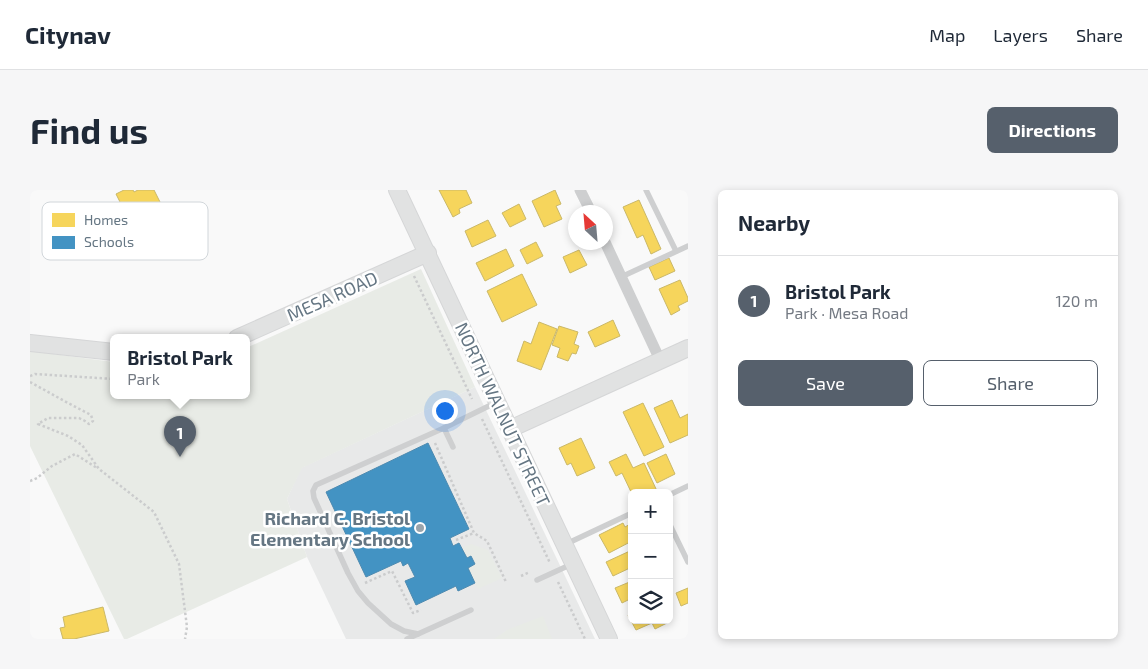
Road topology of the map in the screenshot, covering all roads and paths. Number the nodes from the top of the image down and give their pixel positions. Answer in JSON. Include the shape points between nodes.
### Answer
{"nodes":[{"id":1,"x":397,"y":190,"type":"edge"},
{"id":2,"x":580,"y":190,"type":"edge"},
{"id":3,"x":646,"y":190,"type":"edge"},
{"id":4,"x":588,"y":205,"type":"edge"},
{"id":5,"x":688,"y":246,"type":"edge"},
{"id":6,"x":609,"y":250,"type":"edge"},
{"id":7,"x":676,"y":252,"type":"junction"},
{"id":8,"x":428,"y":253,"type":"junction"},
{"id":9,"x":411,"y":270,"type":"dead end"},
{"id":10,"x":621,"y":278,"type":"junction"},
{"id":11,"x":246,"y":334,"type":"edge"},
{"id":12,"x":30,"y":343,"type":"edge"},
{"id":13,"x":688,"y":348,"type":"edge"},
{"id":14,"x":110,"y":352,"type":"edge"},
{"id":15,"x":660,"y":360,"type":"junction"},
{"id":16,"x":30,"y":376,"type":"edge"},
{"id":17,"x":110,"y":379,"type":"edge"},
{"id":18,"x":30,"y":382,"type":"edge"},
{"id":19,"x":472,"y":399,"type":"dead end"},
{"id":20,"x":497,"y":402,"type":"junction"},
{"id":21,"x":481,"y":416,"type":"dead end"},
{"id":22,"x":444,"y":428,"type":"junction"},
{"id":23,"x":510,"y":429,"type":"junction"},
{"id":24,"x":430,"y":434,"type":"junction"},
{"id":25,"x":453,"y":447,"type":"dead end"},
{"id":26,"x":99,"y":469,"type":"junction"},
{"id":27,"x":30,"y":482,"type":"edge"},
{"id":28,"x":688,"y":486,"type":"edge"},
{"id":29,"x":673,"y":493,"type":"edge"},
{"id":30,"x":628,"y":515,"type":"edge"},
{"id":31,"x":673,"y":531,"type":"edge"},
{"id":32,"x":474,"y":533,"type":"junction"},
{"id":33,"x":456,"y":540,"type":"dead end"},
{"id":34,"x":564,"y":545,"type":"junction"},
{"id":35,"x":688,"y":562,"type":"edge"},
{"id":36,"x":573,"y":564,"type":"junction"},
{"id":37,"x":554,"y":572,"type":"junction"},
{"id":38,"x":538,"y":580,"type":"dead end"},
{"id":39,"x":506,"y":582,"type":"dead end"},
{"id":40,"x":365,"y":583,"type":"dead end"},
{"id":41,"x":421,"y":610,"type":"dead end"},
{"id":42,"x":471,"y":610,"type":"dead end"},
{"id":43,"x":418,"y":634,"type":"junction"},
{"id":44,"x":185,"y":639,"type":"edge"},
{"id":45,"x":407,"y":639,"type":"edge"},
{"id":46,"x":585,"y":639,"type":"edge"},
{"id":47,"x":609,"y":639,"type":"edge"}],
"edges":[{"from":1,"to":8,"type":"main road","name":"NORTH WALNUT STREET"},
{"from":2,"to":4,"type":"street"},
{"from":3,"to":7,"type":"lane"},
{"from":5,"to":7,"type":"lane"},
{"from":6,"to":10,"type":"street"},
{"from":7,"to":10,"type":"lane"},
{"from":8,"to":11,"type":"main road","name":"MESA ROAD"},
{"from":8,"to":20,"type":"main road","name":"NORTH WALNUT STREET"},
{"from":9,"to":19,"type":"path"},
{"from":10,"to":15,"type":"street"},
{"from":12,"to":14,"type":"main road"},
{"from":13,"to":15,"type":"main road"},
{"from":15,"to":23,"type":"main road"},
{"from":16,"to":17,"type":"path"},
{"from":18,"to":26,"type":"path","via":[[92,415],[93,421],[89,424],[78,418],[48,418],[38,424],[82,445]]},
{"from":20,"to":22,"type":"lane"},
{"from":20,"to":23,"type":"main road","name":"NORTH WALNUT STREET"},
{"from":21,"to":37,"type":"path"},
{"from":22,"to":24,"type":"lane"},
{"from":22,"to":25,"type":"lane"},
{"from":23,"to":34,"type":"main road","name":"NORTH WALNUT STREET"},
{"from":24,"to":32,"type":"path"},
{"from":24,"to":43,"type":"lane","via":[[316,486],[313,491],[358,591],[391,624]]},
{"from":26,"to":27,"type":"path","via":[[75,454]]},
{"from":26,"to":44,"type":"path","via":[[154,512],[180,564],[187,627]]},
{"from":28,"to":29,"type":"lane"},
{"from":30,"to":34,"type":"lane"},
{"from":31,"to":35,"type":"lane"},
{"from":32,"to":33,"type":"path"},
{"from":32,"to":39,"type":"path","via":[[487,541]]},
{"from":34,"to":36,"type":"main road","name":"NORTH WALNUT STREET"},
{"from":36,"to":37,"type":"lane"},
{"from":36,"to":47,"type":"main road","name":"NORTH WALNUT STREET"},
{"from":37,"to":38,"type":"lane"},
{"from":37,"to":46,"type":"path"},
{"from":40,"to":41,"type":"path","via":[[392,571],[413,613]]},
{"from":42,"to":43,"type":"lane"},
{"from":43,"to":45,"type":"lane"}]}
